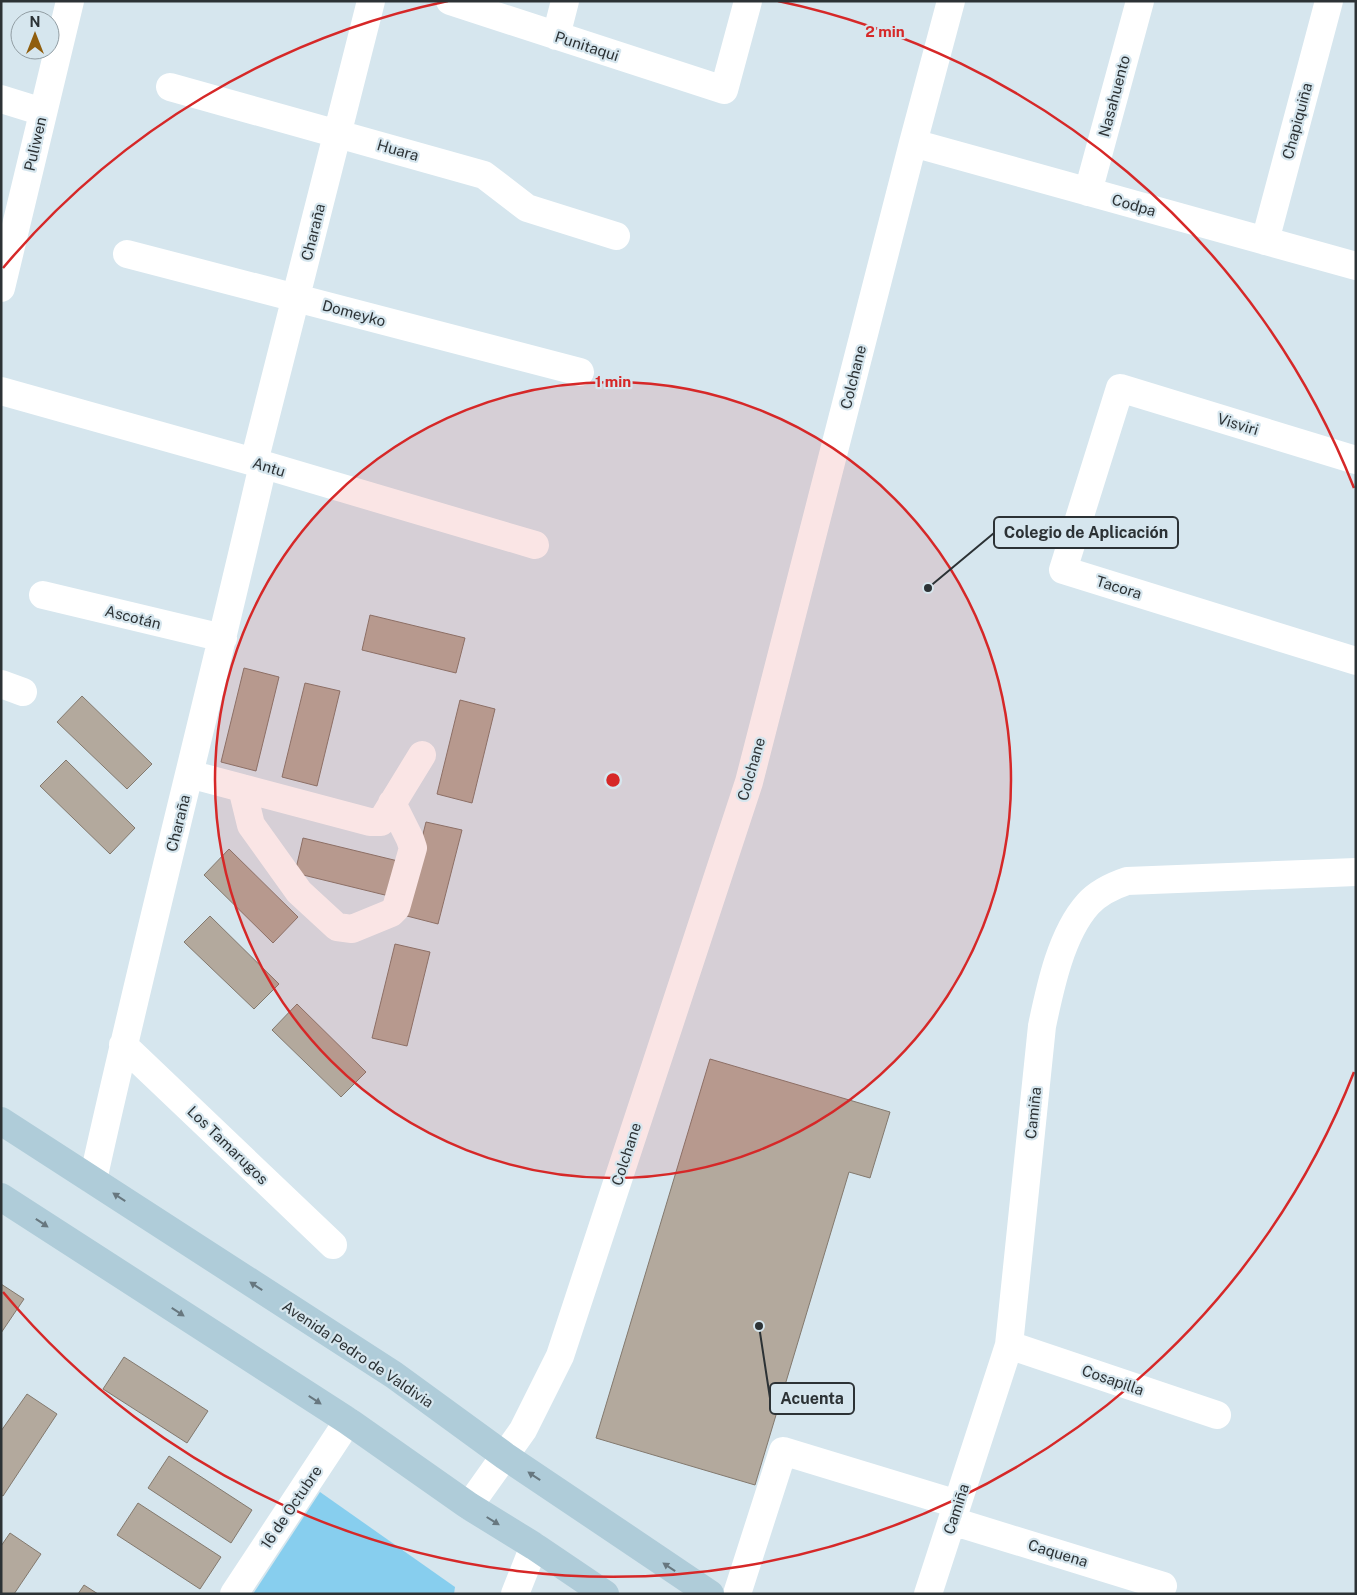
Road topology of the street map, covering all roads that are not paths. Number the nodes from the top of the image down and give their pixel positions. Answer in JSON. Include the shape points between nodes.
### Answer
{"nodes":[{"id":1,"x":70,"y":1,"type":"edge"},
{"id":2,"x":371,"y":1,"type":"edge"},
{"id":3,"x":450,"y":1,"type":"edge"},
{"id":4,"x":565,"y":1,"type":"edge"},
{"id":5,"x":748,"y":1,"type":"edge"},
{"id":6,"x":951,"y":1,"type":"edge"},
{"id":7,"x":1140,"y":1,"type":"edge"},
{"id":8,"x":1329,"y":1,"type":"edge"},
{"id":9,"x":556,"y":36,"type":"junction"},
{"id":10,"x":170,"y":87,"type":"dead end"},
{"id":11,"x":1,"y":99,"type":"edge"},
{"id":12,"x":43,"y":112,"type":"junction"},
{"id":13,"x":338,"y":133,"type":"junction"},
{"id":14,"x":913,"y":143,"type":"junction"},
{"id":15,"x":1088,"y":192,"type":"junction"},
{"id":16,"x":616,"y":236,"type":"dead end"},
{"id":17,"x":1265,"y":241,"type":"junction"},
{"id":18,"x":127,"y":254,"type":"dead end"},
{"id":19,"x":1356,"y":266,"type":"edge"},
{"id":20,"x":1,"y":288,"type":"edge"},
{"id":21,"x":296,"y":298,"type":"junction"},
{"id":22,"x":580,"y":372,"type":"dead end"},
{"id":23,"x":1120,"y":388,"type":"joint"},
{"id":24,"x":1,"y":392,"type":"edge"},
{"id":25,"x":1356,"y":460,"type":"edge"},
{"id":26,"x":258,"y":464,"type":"junction"},
{"id":27,"x":535,"y":545,"type":"dead end"},
{"id":28,"x":44,"y":595,"type":"dead end"},
{"id":29,"x":223,"y":638,"type":"junction"},
{"id":30,"x":1356,"y":660,"type":"edge"},
{"id":31,"x":422,"y":755,"type":"dead end"},
{"id":32,"x":189,"y":774,"type":"junction"},
{"id":33,"x":242,"y":788,"type":"junction"},
{"id":34,"x":392,"y":803,"type":"junction"},
{"id":35,"x":1356,"y":872,"type":"edge"},
{"id":36,"x":123,"y":1045,"type":"junction"},
{"id":37,"x":1,"y":1121,"type":"edge"},
{"id":38,"x":1,"y":1142,"type":"edge"},
{"id":39,"x":50,"y":1152,"type":"junction"},
{"id":40,"x":93,"y":1180,"type":"junction"},
{"id":41,"x":1,"y":1197,"type":"edge"},
{"id":42,"x":333,"y":1245,"type":"dead end"},
{"id":43,"x":1009,"y":1345,"type":"junction"},
{"id":44,"x":1218,"y":1415,"type":"dead end"},
{"id":45,"x":348,"y":1421,"type":"junction"},
{"id":46,"x":504,"y":1456,"type":"junction"},
{"id":47,"x":469,"y":1506,"type":"junction"},
{"id":48,"x":954,"y":1512,"type":"junction"},
{"id":49,"x":534,"y":1546,"type":"junction"},
{"id":50,"x":1163,"y":1586,"type":"dead end"},
{"id":51,"x":234,"y":1594,"type":"edge"},
{"id":52,"x":515,"y":1594,"type":"edge"},
{"id":53,"x":605,"y":1594,"type":"edge"},
{"id":54,"x":710,"y":1594,"type":"edge"},
{"id":55,"x":737,"y":1594,"type":"edge"},
{"id":56,"x":928,"y":1594,"type":"edge"}],
"edges":[{"from":1,"to":12,"type":"street","name":"Puliwen"},
{"from":2,"to":13,"type":"street","name":"Charaña"},
{"from":3,"to":9,"type":"street","name":"Punitaqui"},
{"from":4,"to":9,"type":"street"},
{"from":5,"to":9,"type":"street","name":"Punitaqui","via":[[724,90]]},
{"from":6,"to":14,"type":"street","name":"Colchane"},
{"from":7,"to":15,"type":"street","name":"Nasahuento"},
{"from":8,"to":17,"type":"street","name":"Chapiquiña"},
{"from":10,"to":13,"type":"street","name":"Huara"},
{"from":11,"to":12,"type":"street"},
{"from":12,"to":20,"type":"street","name":"Puliwen"},
{"from":13,"to":16,"type":"street","name":"Huara","via":[[484,175],[527,208]]},
{"from":13,"to":21,"type":"street","name":"Charaña"},
{"from":14,"to":15,"type":"street","name":"Codpa"},
{"from":14,"to":46,"type":"street","name":"Colchane","via":[[749,782],[560,1356],[523,1430]]},
{"from":15,"to":17,"type":"street","name":"Codpa"},
{"from":17,"to":19,"type":"street","name":"Codpa"},
{"from":18,"to":21,"type":"street","name":"Domeyko"},
{"from":21,"to":22,"type":"street","name":"Domeyko"},
{"from":21,"to":26,"type":"street","name":"Charaña"},
{"from":23,"to":25,"type":"street","name":"Visviri"},
{"from":23,"to":30,"type":"street","name":"Tacora","via":[[1063,570]]},
{"from":24,"to":26,"type":"street","name":"Antu"},
{"from":26,"to":27,"type":"street","name":"Antu"},
{"from":26,"to":29,"type":"street","name":"Charaña"},
{"from":28,"to":29,"type":"street","name":"Ascotán"},
{"from":29,"to":32,"type":"street","name":"Charaña"},
{"from":31,"to":34,"type":"street"},
{"from":32,"to":33,"type":"street"},
{"from":32,"to":36,"type":"street","name":"Charaña"},
{"from":33,"to":34,"type":"street","via":[[370,822],[381,822]]},
{"from":33,"to":34,"type":"street","via":[[251,825],[299,892],[337,927],[352,929],[396,908],[413,848]]},
{"from":35,"to":43,"type":"street","name":"Camiña","via":[[1127,881],[1100,894],[1079,915],[1059,959],[1042,1026]]},
{"from":36,"to":40,"type":"street","name":"Charaña"},
{"from":36,"to":42,"type":"street","name":"Los Tamarugos"},
{"from":37,"to":39,"type":"main road","name":"Avenida Pedro de Valdivia"},
{"from":38,"to":39,"type":"main road","via":[[25,1155]]},
{"from":39,"to":40,"type":"main road","name":"Avenida Pedro de Valdivia"},
{"from":46,"to":40,"type":"main road","name":"Avenida Pedro de Valdivia","one_way":true,"via":[[394,1375]]},
{"from":41,"to":45,"type":"main road","one_way":true},
{"from":43,"to":44,"type":"street","name":"Cosapilla"},
{"from":43,"to":48,"type":"street","name":"Camiña"},
{"from":45,"to":47,"type":"main road"},
{"from":45,"to":51,"type":"street","name":"16 de Octubre"},
{"from":46,"to":47,"type":"street","name":"Colchane"},
{"from":54,"to":46,"type":"main road","name":"Avenida Pedro de Valdivia","one_way":true},
{"from":47,"to":49,"type":"main road","one_way":true},
{"from":48,"to":50,"type":"street","name":"Caquena"},
{"from":48,"to":55,"type":"street","name":"Caquena","via":[[783,1452]]},
{"from":48,"to":56,"type":"street","name":"Camiña"},
{"from":49,"to":52,"type":"street"},
{"from":49,"to":53,"type":"main road"}]}
